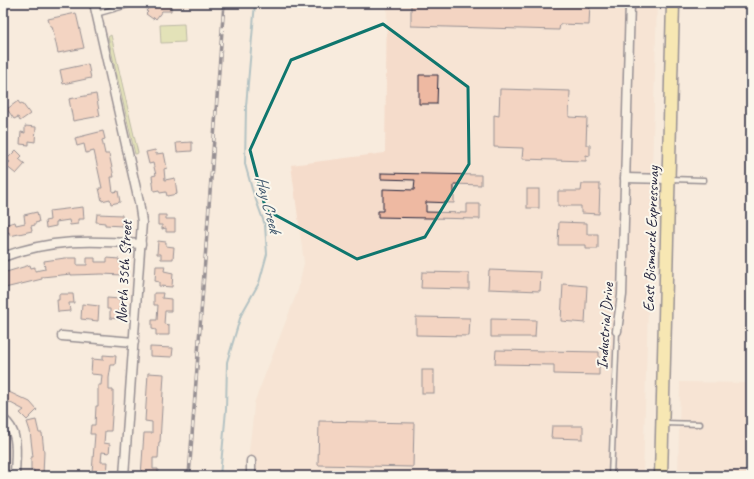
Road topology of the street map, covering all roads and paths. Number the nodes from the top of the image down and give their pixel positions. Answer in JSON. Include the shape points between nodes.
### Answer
{"nodes":[{"id":1,"x":94,"y":3,"type":"edge"},
{"id":2,"x":135,"y":3,"type":"edge"},
{"id":3,"x":630,"y":3,"type":"edge"},
{"id":4,"x":674,"y":3,"type":"edge"},
{"id":5,"x":96,"y":14,"type":"junction"},
{"id":6,"x":625,"y":178,"type":"junction"},
{"id":7,"x":669,"y":179,"type":"junction"},
{"id":8,"x":704,"y":180,"type":"dead end"},
{"id":9,"x":141,"y":244,"type":"junction"},
{"id":10,"x":3,"y":257,"type":"edge"},
{"id":11,"x":617,"y":331,"type":"joint"},
{"id":12,"x":62,"y":336,"type":"dead end"},
{"id":13,"x":134,"y":342,"type":"junction"},
{"id":14,"x":3,"y":419,"type":"edge"},
{"id":15,"x":662,"y":423,"type":"junction"},
{"id":16,"x":700,"y":424,"type":"dead end"},
{"id":17,"x":251,"y":461,"type":"dead end"},
{"id":18,"x":15,"y":476,"type":"edge"},
{"id":19,"x":124,"y":476,"type":"edge"},
{"id":20,"x":251,"y":476,"type":"edge"},
{"id":21,"x":611,"y":476,"type":"edge"},
{"id":22,"x":661,"y":476,"type":"edge"}],
"edges":[{"from":1,"to":5,"type":"street","name":"North 35th Street"},
{"from":2,"to":5,"type":"lane"},
{"from":3,"to":6,"type":"street","name":"Industrial Drive"},
{"from":4,"to":7,"type":"main road","name":"East Bismarck Expressway"},
{"from":5,"to":9,"type":"street","name":"North 35th Street","via":[[139,202],[142,222]]},
{"from":6,"to":7,"type":"street"},
{"from":6,"to":11,"type":"street","name":"Industrial Drive","via":[[622,295]]},
{"from":7,"to":8,"type":"lane"},
{"from":7,"to":15,"type":"main road","name":"East Bismarck Expressway"},
{"from":9,"to":10,"type":"street","via":[[60,242],[33,247]]},
{"from":9,"to":13,"type":"street","name":"North 35th Street"},
{"from":11,"to":21,"type":"lane","name":"Industrial Drive"},
{"from":12,"to":13,"type":"street"},
{"from":13,"to":19,"type":"street","name":"North 35th Street"},
{"from":14,"to":18,"type":"street","via":[[12,428],[14,435]]},
{"from":15,"to":16,"type":"lane"},
{"from":15,"to":22,"type":"main road","name":"East Bismarck Expressway"},
{"from":17,"to":20,"type":"street"}]}
